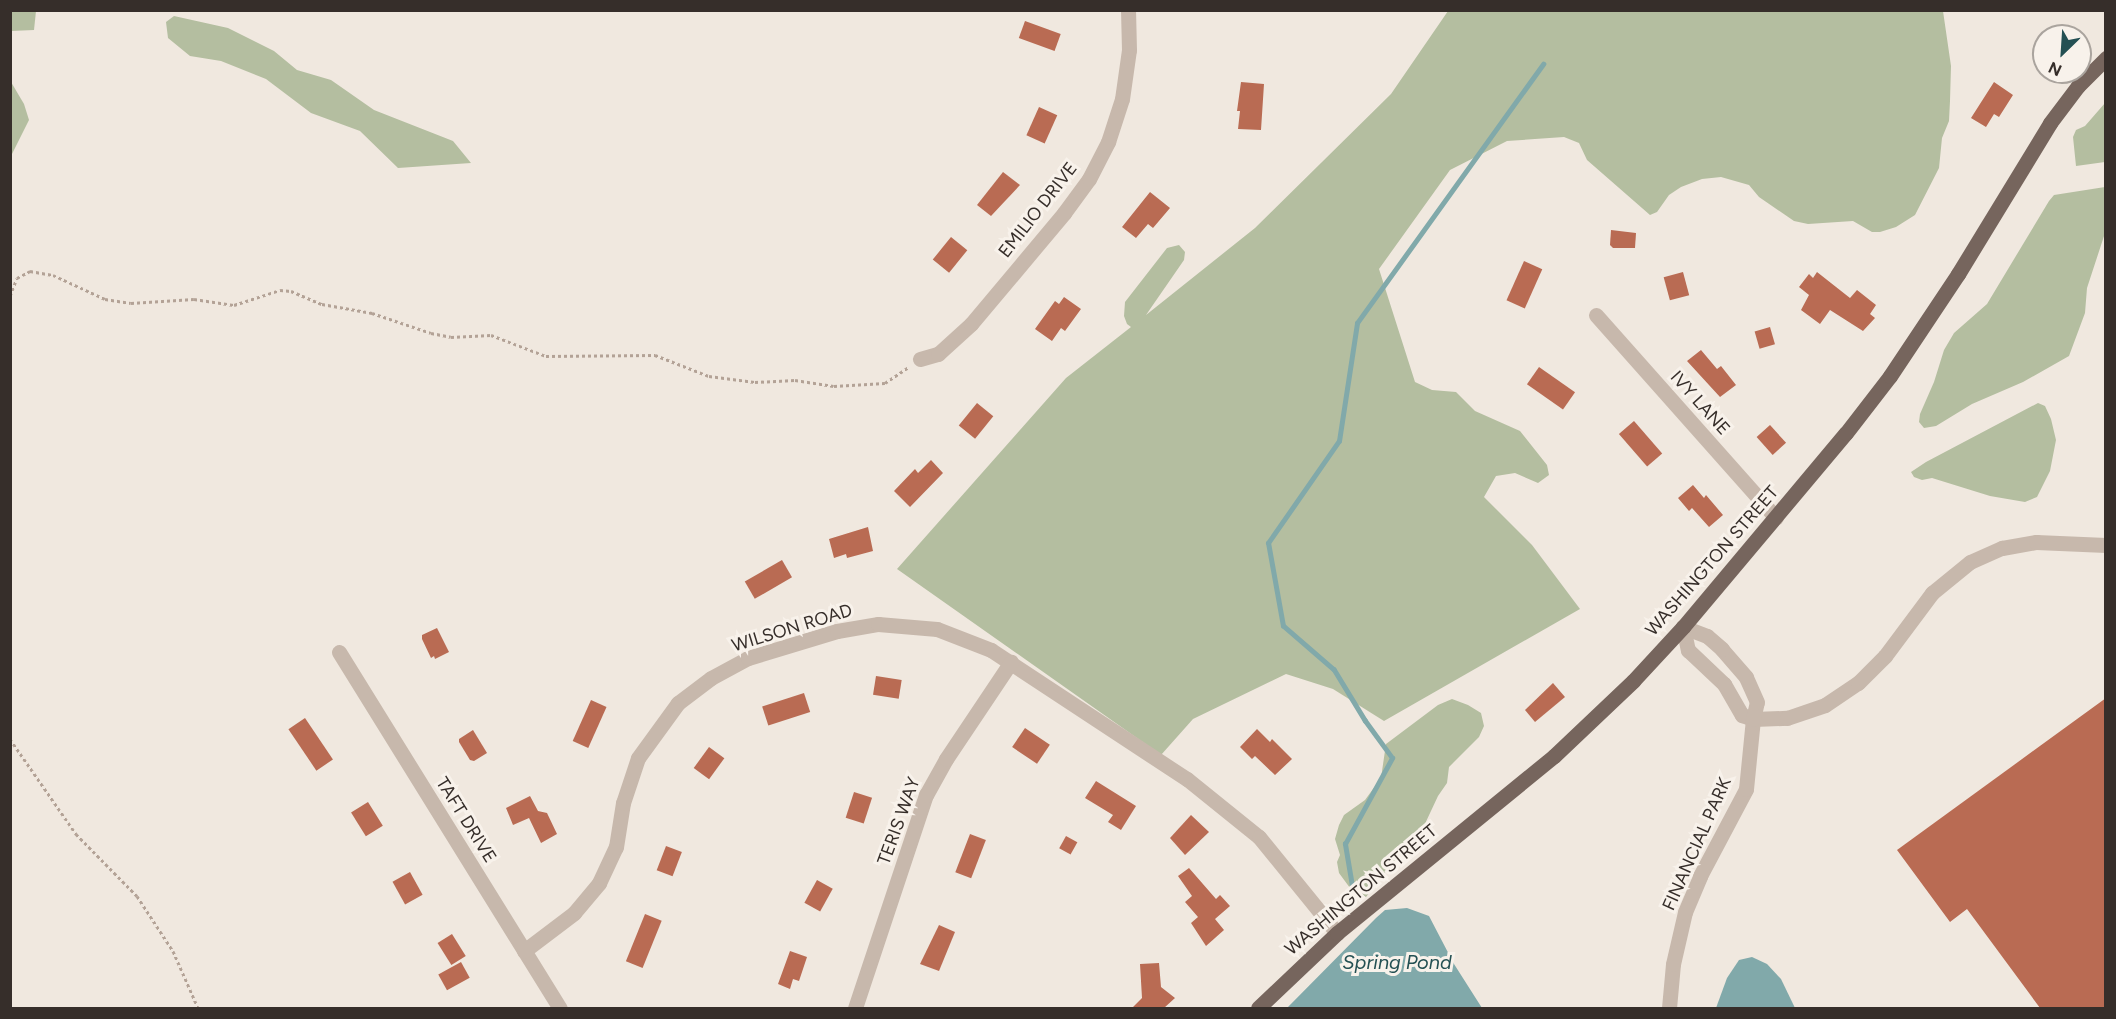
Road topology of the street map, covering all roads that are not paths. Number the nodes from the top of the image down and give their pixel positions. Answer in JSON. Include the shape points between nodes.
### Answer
{"nodes":[{"id":1,"x":1128,"y":10,"type":"edge"},
{"id":2,"x":2106,"y":58,"type":"edge"},
{"id":3,"x":1596,"y":315,"type":"dead end"},
{"id":4,"x":920,"y":359,"type":"road end"},
{"id":5,"x":1776,"y":518,"type":"junction"},
{"id":6,"x":2106,"y":545,"type":"edge"},
{"id":7,"x":1683,"y":627,"type":"junction"},
{"id":8,"x":339,"y":652,"type":"dead end"},
{"id":9,"x":1011,"y":662,"type":"junction"},
{"id":10,"x":1753,"y":719,"type":"junction"},
{"id":11,"x":1337,"y":933,"type":"junction"},
{"id":12,"x":524,"y":951,"type":"junction"},
{"id":13,"x":560,"y":1008,"type":"edge"},
{"id":14,"x":855,"y":1008,"type":"edge"},
{"id":15,"x":1257,"y":1008,"type":"edge"},
{"id":16,"x":1669,"y":1008,"type":"edge"}],
"edges":[{"from":1,"to":4,"type":"street","name":"EMILIO DRIVE","via":[[1129,50],[1122,99],[1108,142],[1089,179],[971,324],[938,354]]},
{"from":2,"to":5,"type":"main road","name":"WASHINGTON STREET","via":[[2050,123],[1890,376]]},
{"from":3,"to":5,"type":"street","name":"IVY LANE"},
{"from":5,"to":7,"type":"main road","name":"WASHINGTON STREET"},
{"from":6,"to":10,"type":"street","via":[[2036,542],[2002,548],[1970,562],[1932,593],[1886,656],[1858,683],[1825,705],[1805,712]]},
{"from":7,"to":10,"type":"street","via":[[1688,650],[1724,684],[1742,715]]},
{"from":7,"to":10,"type":"street","name":"FINANCIAL PARK","via":[[1707,636],[1746,677],[1757,702]]},
{"from":7,"to":11,"type":"main road","name":"WASHINGTON STREET","via":[[1554,756]]},
{"from":8,"to":12,"type":"street","name":"TAFT DRIVE"},
{"from":9,"to":11,"type":"street","name":"WILSON ROAD","via":[[1187,779],[1242,821],[1283,864]]},
{"from":9,"to":12,"type":"street","name":"WILSON ROAD","via":[[955,634],[917,626],[878,624],[837,631],[748,658],[728,668],[678,703],[651,737],[629,782],[609,867],[584,904]]},
{"from":9,"to":14,"type":"street","name":"TERIS WAY","via":[[926,795]]},
{"from":10,"to":16,"type":"street","name":"FINANCIAL PARK","via":[[1746,789],[1685,912],[1673,964]]},
{"from":11,"to":15,"type":"main road","name":"WASHINGTON STREET"},
{"from":12,"to":13,"type":"street","name":"TAFT DRIVE"}]}
